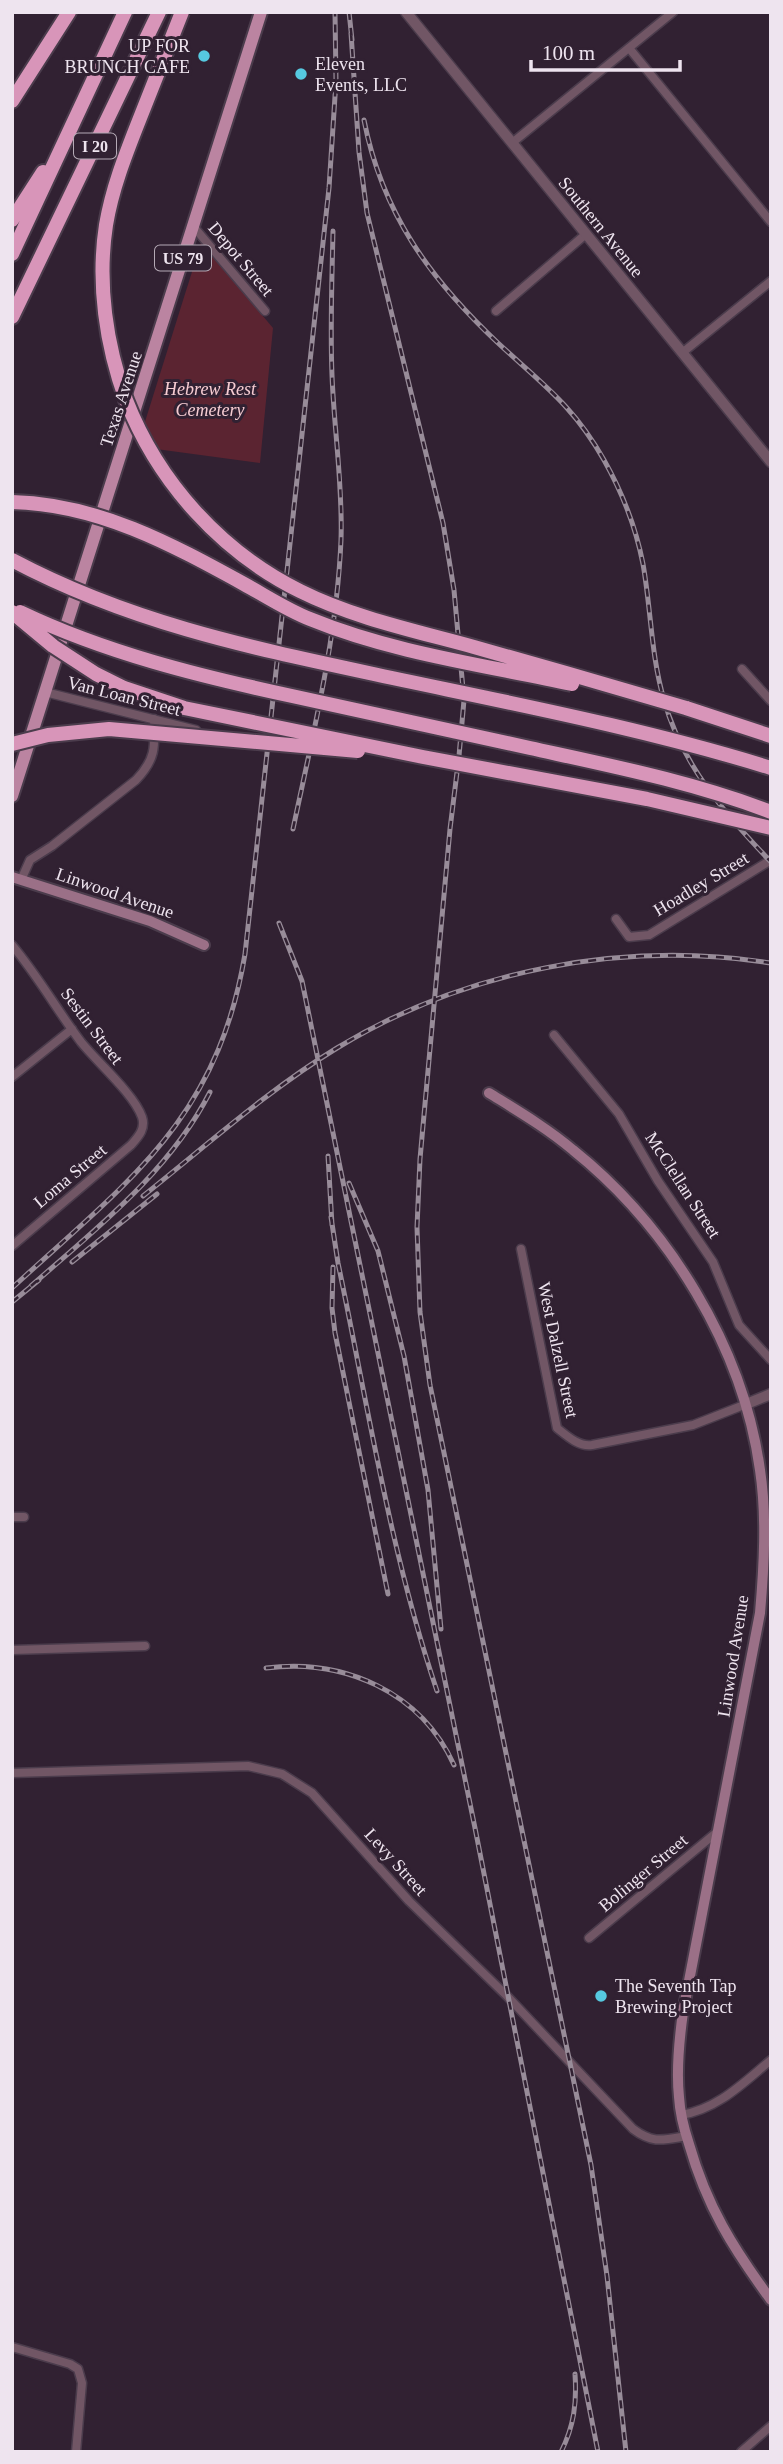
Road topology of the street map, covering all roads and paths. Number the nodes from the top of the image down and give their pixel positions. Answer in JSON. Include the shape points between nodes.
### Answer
{"nodes":[{"id":1,"x":69,"y":12,"type":"edge"},
{"id":2,"x":125,"y":12,"type":"edge"},
{"id":3,"x":159,"y":12,"type":"edge"},
{"id":4,"x":182,"y":12,"type":"edge"},
{"id":5,"x":261,"y":12,"type":"edge"},
{"id":6,"x":407,"y":12,"type":"edge"},
{"id":7,"x":673,"y":12,"type":"edge"},
{"id":8,"x":629,"y":48,"type":"junction"},
{"id":9,"x":12,"y":101,"type":"edge"},
{"id":10,"x":71,"y":126,"type":"junction"},
{"id":11,"x":512,"y":143,"type":"junction"},
{"id":12,"x":12,"y":220,"type":"edge"},
{"id":13,"x":771,"y":222,"type":"edge"},
{"id":14,"x":193,"y":226,"type":"junction"},
{"id":15,"x":586,"y":234,"type":"junction"},
{"id":16,"x":12,"y":254,"type":"edge"},
{"id":17,"x":771,"y":281,"type":"edge"},
{"id":18,"x":265,"y":311,"type":"dead end"},
{"id":19,"x":496,"y":311,"type":"dead end"},
{"id":20,"x":12,"y":317,"type":"edge"},
{"id":21,"x":682,"y":353,"type":"junction"},
{"id":22,"x":771,"y":462,"type":"edge"},
{"id":23,"x":12,"y":502,"type":"edge"},
{"id":24,"x":12,"y":560,"type":"edge"},
{"id":25,"x":12,"y":610,"type":"edge"},
{"id":26,"x":742,"y":669,"type":"dead end"},
{"id":27,"x":45,"y":692,"type":"junction"},
{"id":28,"x":771,"y":701,"type":"edge"},
{"id":29,"x":686,"y":708,"type":"junction"},
{"id":30,"x":154,"y":719,"type":"junction"},
{"id":31,"x":196,"y":730,"type":"dead end"},
{"id":32,"x":771,"y":736,"type":"edge"},
{"id":33,"x":12,"y":744,"type":"edge"},
{"id":34,"x":423,"y":757,"type":"junction"},
{"id":35,"x":771,"y":768,"type":"edge"},
{"id":36,"x":12,"y":796,"type":"edge"},
{"id":37,"x":771,"y":812,"type":"edge"},
{"id":38,"x":771,"y":828,"type":"edge"},
{"id":39,"x":771,"y":860,"type":"edge"},
{"id":40,"x":17,"y":879,"type":"edge"},
{"id":41,"x":616,"y":919,"type":"dead end"},
{"id":42,"x":12,"y":945,"type":"edge"},
{"id":43,"x":204,"y":945,"type":"dead end"},
{"id":44,"x":72,"y":1029,"type":"junction"},
{"id":45,"x":554,"y":1035,"type":"dead end"},
{"id":46,"x":12,"y":1077,"type":"edge"},
{"id":47,"x":489,"y":1093,"type":"dead end"},
{"id":48,"x":143,"y":1126,"type":"joint"},
{"id":49,"x":12,"y":1246,"type":"edge"},
{"id":50,"x":521,"y":1249,"type":"dead end"},
{"id":51,"x":771,"y":1360,"type":"edge"},
{"id":52,"x":771,"y":1394,"type":"edge"},
{"id":53,"x":744,"y":1405,"type":"junction"},
{"id":54,"x":12,"y":1517,"type":"edge"},
{"id":55,"x":24,"y":1517,"type":"dead end"},
{"id":56,"x":145,"y":1646,"type":"dead end"},
{"id":57,"x":12,"y":1650,"type":"edge"},
{"id":58,"x":12,"y":1773,"type":"edge"},
{"id":59,"x":717,"y":1832,"type":"junction"},
{"id":60,"x":589,"y":1938,"type":"dead end"},
{"id":61,"x":771,"y":2060,"type":"edge"},
{"id":62,"x":681,"y":2115,"type":"junction"},
{"id":63,"x":687,"y":2136,"type":"junction"},
{"id":64,"x":771,"y":2300,"type":"edge"},
{"id":65,"x":12,"y":2347,"type":"edge"},
{"id":66,"x":771,"y":2426,"type":"edge"},
{"id":67,"x":76,"y":2452,"type":"edge"},
{"id":68,"x":741,"y":2452,"type":"edge"}],
"edges":[{"from":1,"to":9,"type":"highway"},
{"from":2,"to":10,"type":"highway","number":"I 20"},
{"from":3,"to":20,"type":"highway","number":"I 20"},
{"from":4,"to":29,"type":"highway","bridge":true,"via":[[116,183],[103,267],[107,328],[116,370],[132,414],[165,475],[223,539],[300,591],[369,617]]},
{"from":5,"to":14,"type":"main road","name":"Texas Avenue","number":"US 79"},
{"from":6,"to":11,"type":"street","name":"Southern Avenue"},
{"from":7,"to":8,"type":"street"},
{"from":8,"to":11,"type":"street"},
{"from":8,"to":13,"type":"street"},
{"from":10,"to":12,"type":"highway"},
{"from":10,"to":16,"type":"highway","number":"I 20"},
{"from":11,"to":15,"type":"street","name":"Southern Avenue"},
{"from":14,"to":18,"type":"street","name":"Depot Street"},
{"from":14,"to":27,"type":"main road","name":"Texas Avenue","number":"US 79"},
{"from":15,"to":19,"type":"street"},
{"from":15,"to":21,"type":"street","name":"Southern Avenue"},
{"from":17,"to":21,"type":"street"},
{"from":21,"to":22,"type":"street","name":"Southern Avenue"},
{"from":23,"to":29,"type":"highway","bridge":true,"via":[[59,506],[128,526],[306,618],[370,642]]},
{"from":24,"to":35,"type":"highway","bridge":true,"via":[[117,607],[230,643],[606,722]]},
{"from":25,"to":34,"type":"highway","bridge":true,"via":[[74,660],[151,698]]},
{"from":25,"to":37,"type":"highway","bridge":true,"via":[[158,664],[701,787]]},
{"from":26,"to":28,"type":"street"},
{"from":27,"to":30,"type":"street","name":"Van Loan Street"},
{"from":27,"to":36,"type":"main road","name":"Texas Avenue","number":"US 79"},
{"from":29,"to":32,"type":"highway"},
{"from":30,"to":31,"type":"street","name":"Van Loan Street"},
{"from":30,"to":40,"type":"street","via":[[153,753],[145,771],[30,860]]},
{"from":33,"to":34,"type":"highway","bridge":true,"via":[[109,729]]},
{"from":34,"to":38,"type":"highway","bridge":true,"via":[[647,799]]},
{"from":39,"to":41,"type":"street","name":"Hoadley Street","via":[[649,935],[629,937]]},
{"from":40,"to":43,"type":"main road","name":"Linwood Avenue","via":[[150,921]]},
{"from":42,"to":44,"type":"street","name":"Sestin Street"},
{"from":44,"to":46,"type":"street"},
{"from":44,"to":48,"type":"street","name":"Sestin Street","via":[[136,1105]]},
{"from":45,"to":51,"type":"street","name":"McClellan Street","via":[[619,1114],[713,1262],[739,1325]]},
{"from":47,"to":53,"type":"main road","name":"Linwood Avenue","via":[[574,1150],[648,1224],[713,1323]]},
{"from":48,"to":49,"type":"street","name":"Loma Street","via":[[124,1151]]},
{"from":50,"to":53,"type":"street","name":"West Dalzell Street","via":[[557,1428],[568,1437],[587,1446],[693,1425]]},
{"from":52,"to":53,"type":"street"},
{"from":53,"to":59,"type":"main road","name":"Linwood Avenue","via":[[763,1492],[763,1580]]},
{"from":54,"to":55,"type":"street"},
{"from":56,"to":57,"type":"street"},
{"from":58,"to":63,"type":"street","name":"Levy Street","via":[[247,1766],[282,1774],[312,1793],[410,1901],[633,2129],[657,2141]]},
{"from":59,"to":60,"type":"street","name":"Bolinger Street"},
{"from":59,"to":62,"type":"main road","name":"Linwood Avenue","via":[[682,2012]]},
{"from":61,"to":62,"type":"street","via":[[719,2103]]},
{"from":62,"to":63,"type":"main road","name":"Linwood Avenue"},
{"from":63,"to":64,"type":"main road","name":"Linwood Avenue","via":[[720,2224]]},
{"from":65,"to":67,"type":"street","via":[[78,2369],[82,2382]]},
{"from":66,"to":68,"type":"street"}]}
